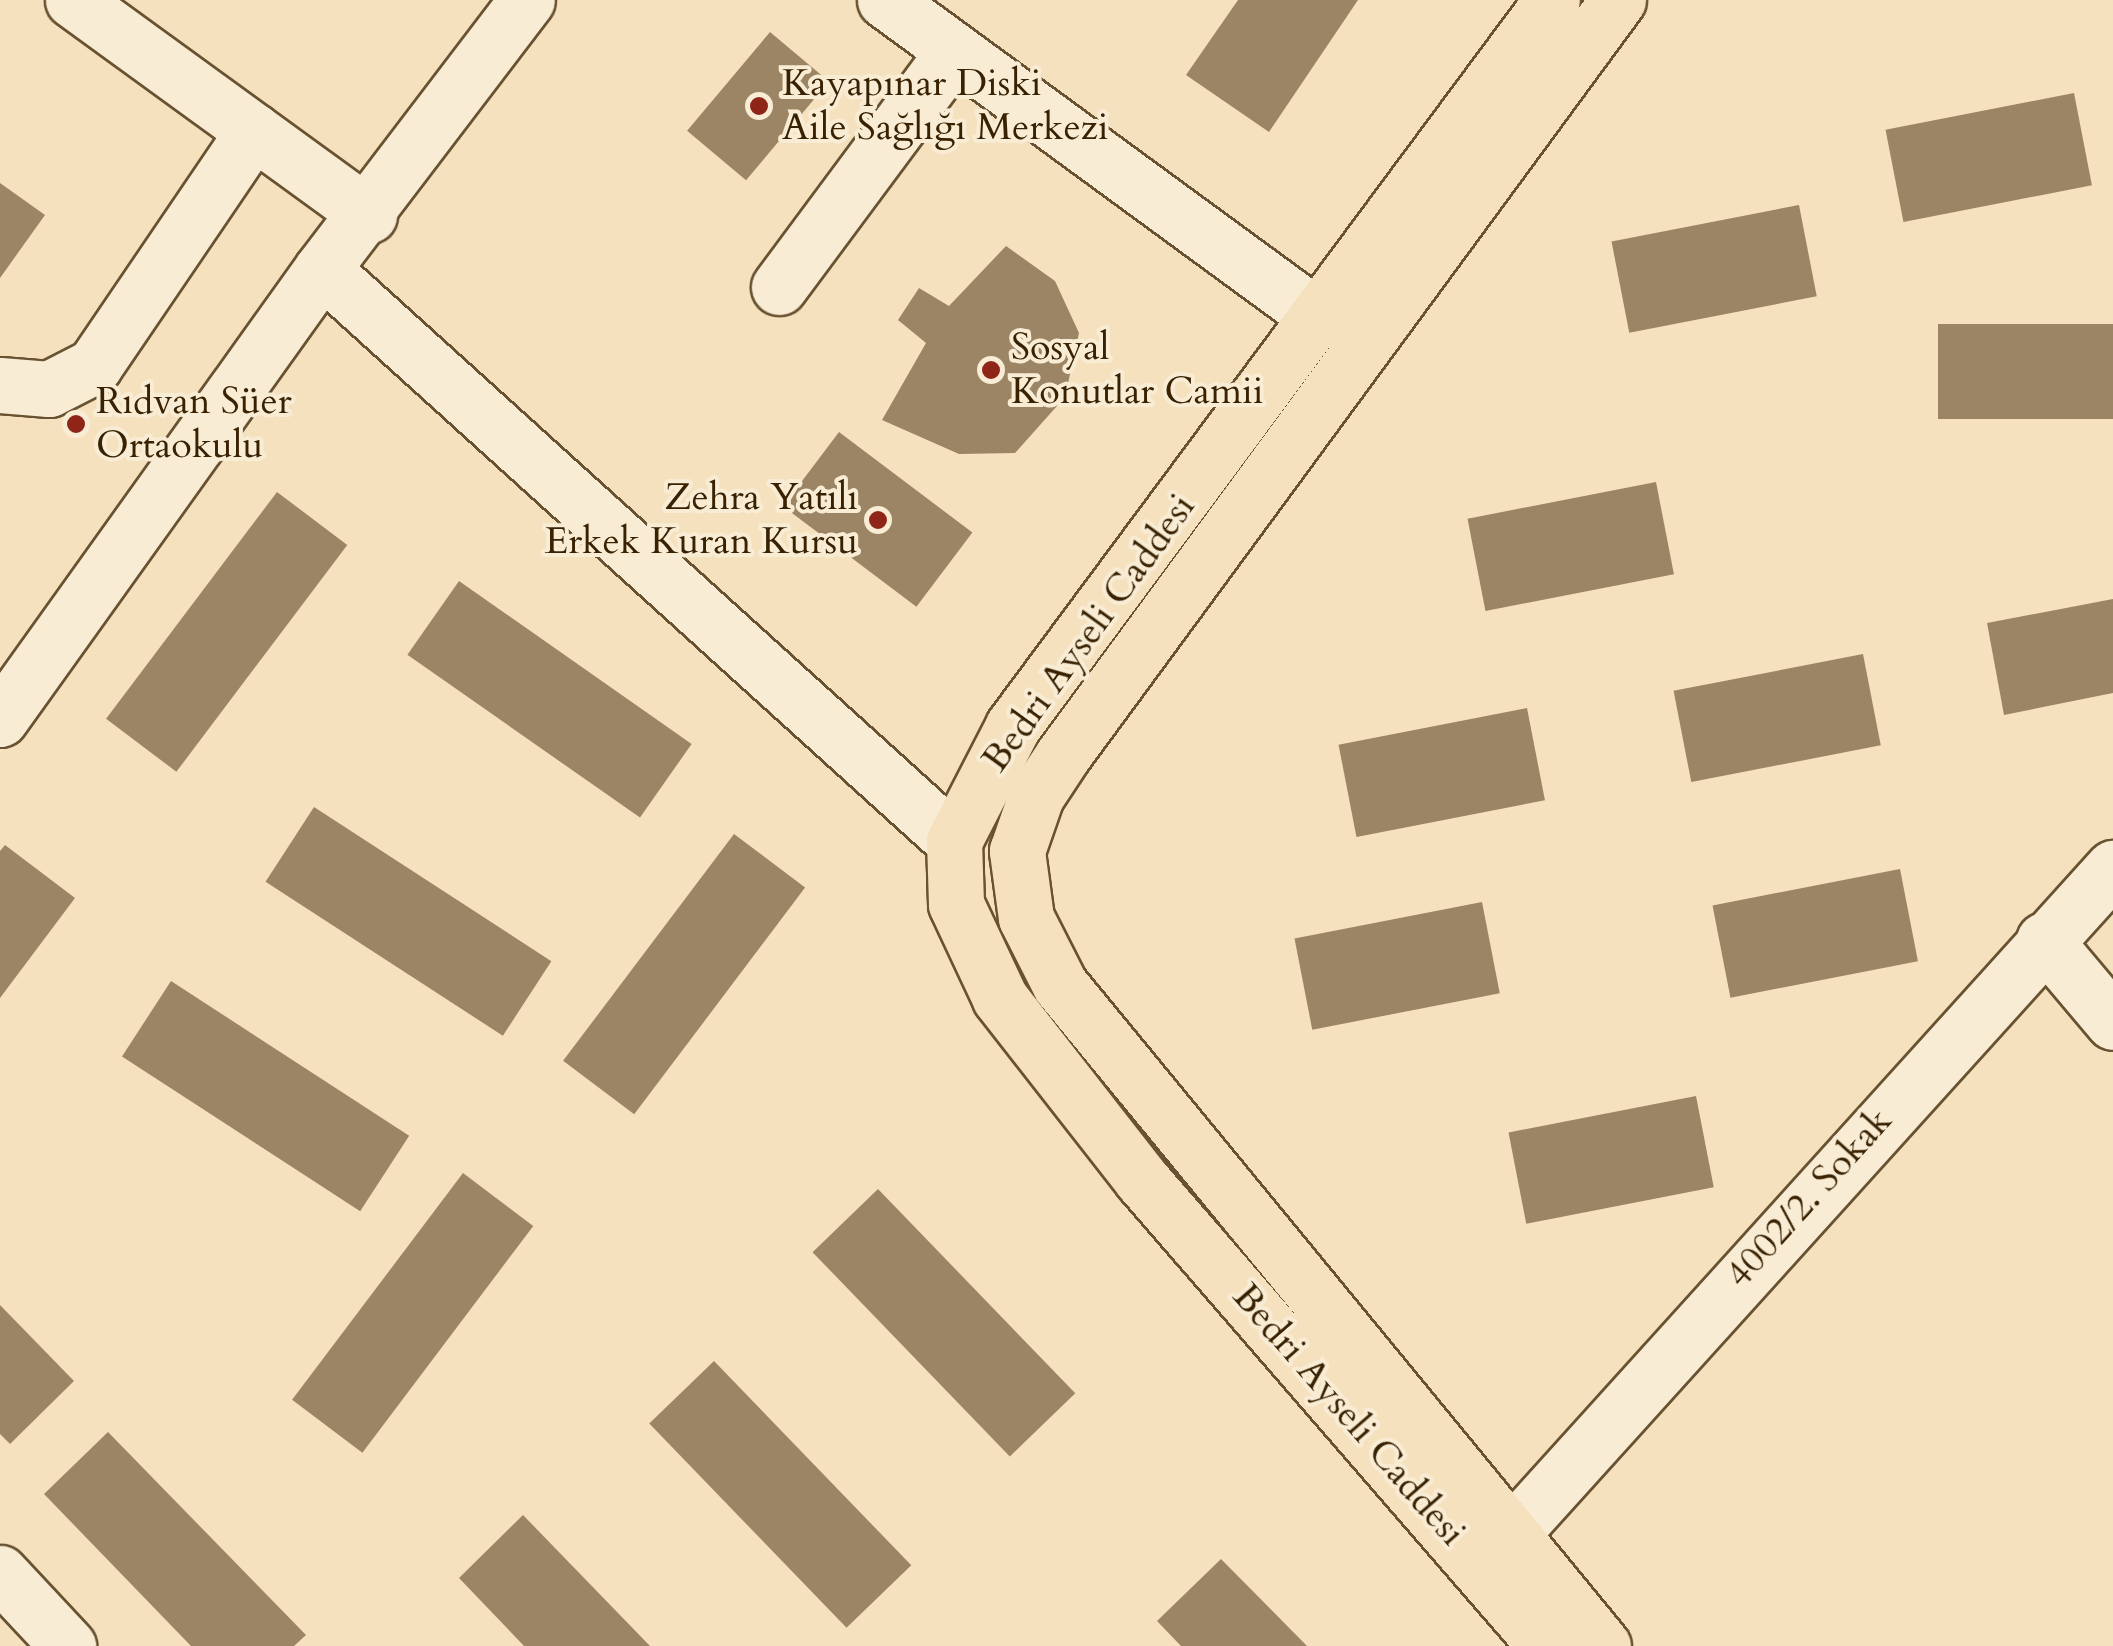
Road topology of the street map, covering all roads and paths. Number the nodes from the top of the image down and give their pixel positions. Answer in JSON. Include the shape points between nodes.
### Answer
{"nodes":[{"id":1,"x":73,"y":0,"type":"edge"},
{"id":2,"x":527,"y":0,"type":"edge"},
{"id":3,"x":885,"y":0,"type":"edge"},
{"id":4,"x":1552,"y":0,"type":"edge"},
{"id":5,"x":1618,"y":0,"type":"edge"},
{"id":6,"x":954,"y":51,"type":"junction"},
{"id":7,"x":254,"y":131,"type":"junction"},
{"id":8,"x":369,"y":215,"type":"junction"},
{"id":9,"x":322,"y":269,"type":"junction"},
{"id":10,"x":779,"y":287,"type":"dead end"},
{"id":11,"x":1318,"y":317,"type":"junction"},
{"id":12,"x":0,"y":385,"type":"edge"},
{"id":13,"x":0,"y":719,"type":"edge"},
{"id":14,"x":954,"y":841,"type":"junction"},
{"id":15,"x":2113,"y":868,"type":"edge"},
{"id":16,"x":2044,"y":940,"type":"junction"},
{"id":17,"x":2113,"y":1022,"type":"edge"},
{"id":18,"x":1511,"y":1534,"type":"junction"},
{"id":19,"x":0,"y":1573,"type":"edge"},
{"id":20,"x":68,"y":1646,"type":"edge"},
{"id":21,"x":1546,"y":1646,"type":"edge"},
{"id":22,"x":1603,"y":1646,"type":"edge"}],
"edges":[{"from":1,"to":7,"type":"street"},
{"from":2,"to":8,"type":"street"},
{"from":3,"to":6,"type":"street"},
{"from":4,"to":11,"type":"main road","name":"Bedri Ayseli Caddesi"},
{"from":5,"to":18,"type":"main road","name":"Bedri Ayseli Caddesi","via":[[1063,754],[1036,796],[1018,851],[1026,918],[1060,985]]},
{"from":6,"to":10,"type":"street"},
{"from":6,"to":11,"type":"street"},
{"from":7,"to":8,"type":"street"},
{"from":7,"to":12,"type":"street","via":[[94,366],[49,389]]},
{"from":8,"to":9,"type":"street"},
{"from":9,"to":13,"type":"street"},
{"from":9,"to":14,"type":"street"},
{"from":11,"to":14,"type":"main road","name":"Bedri Ayseli Caddesi","via":[[1013,726]]},
{"from":14,"to":21,"type":"main road","name":"Bedri Ayseli Caddesi","via":[[956,904],[1000,998],[1142,1180]]},
{"from":15,"to":16,"type":"street","name":"4002/2. Sokak"},
{"from":16,"to":17,"type":"street"},
{"from":16,"to":18,"type":"street","name":"4002/2. Sokak"},
{"from":18,"to":22,"type":"main road","name":"Bedri Ayseli Caddesi"},
{"from":19,"to":20,"type":"street"}]}
